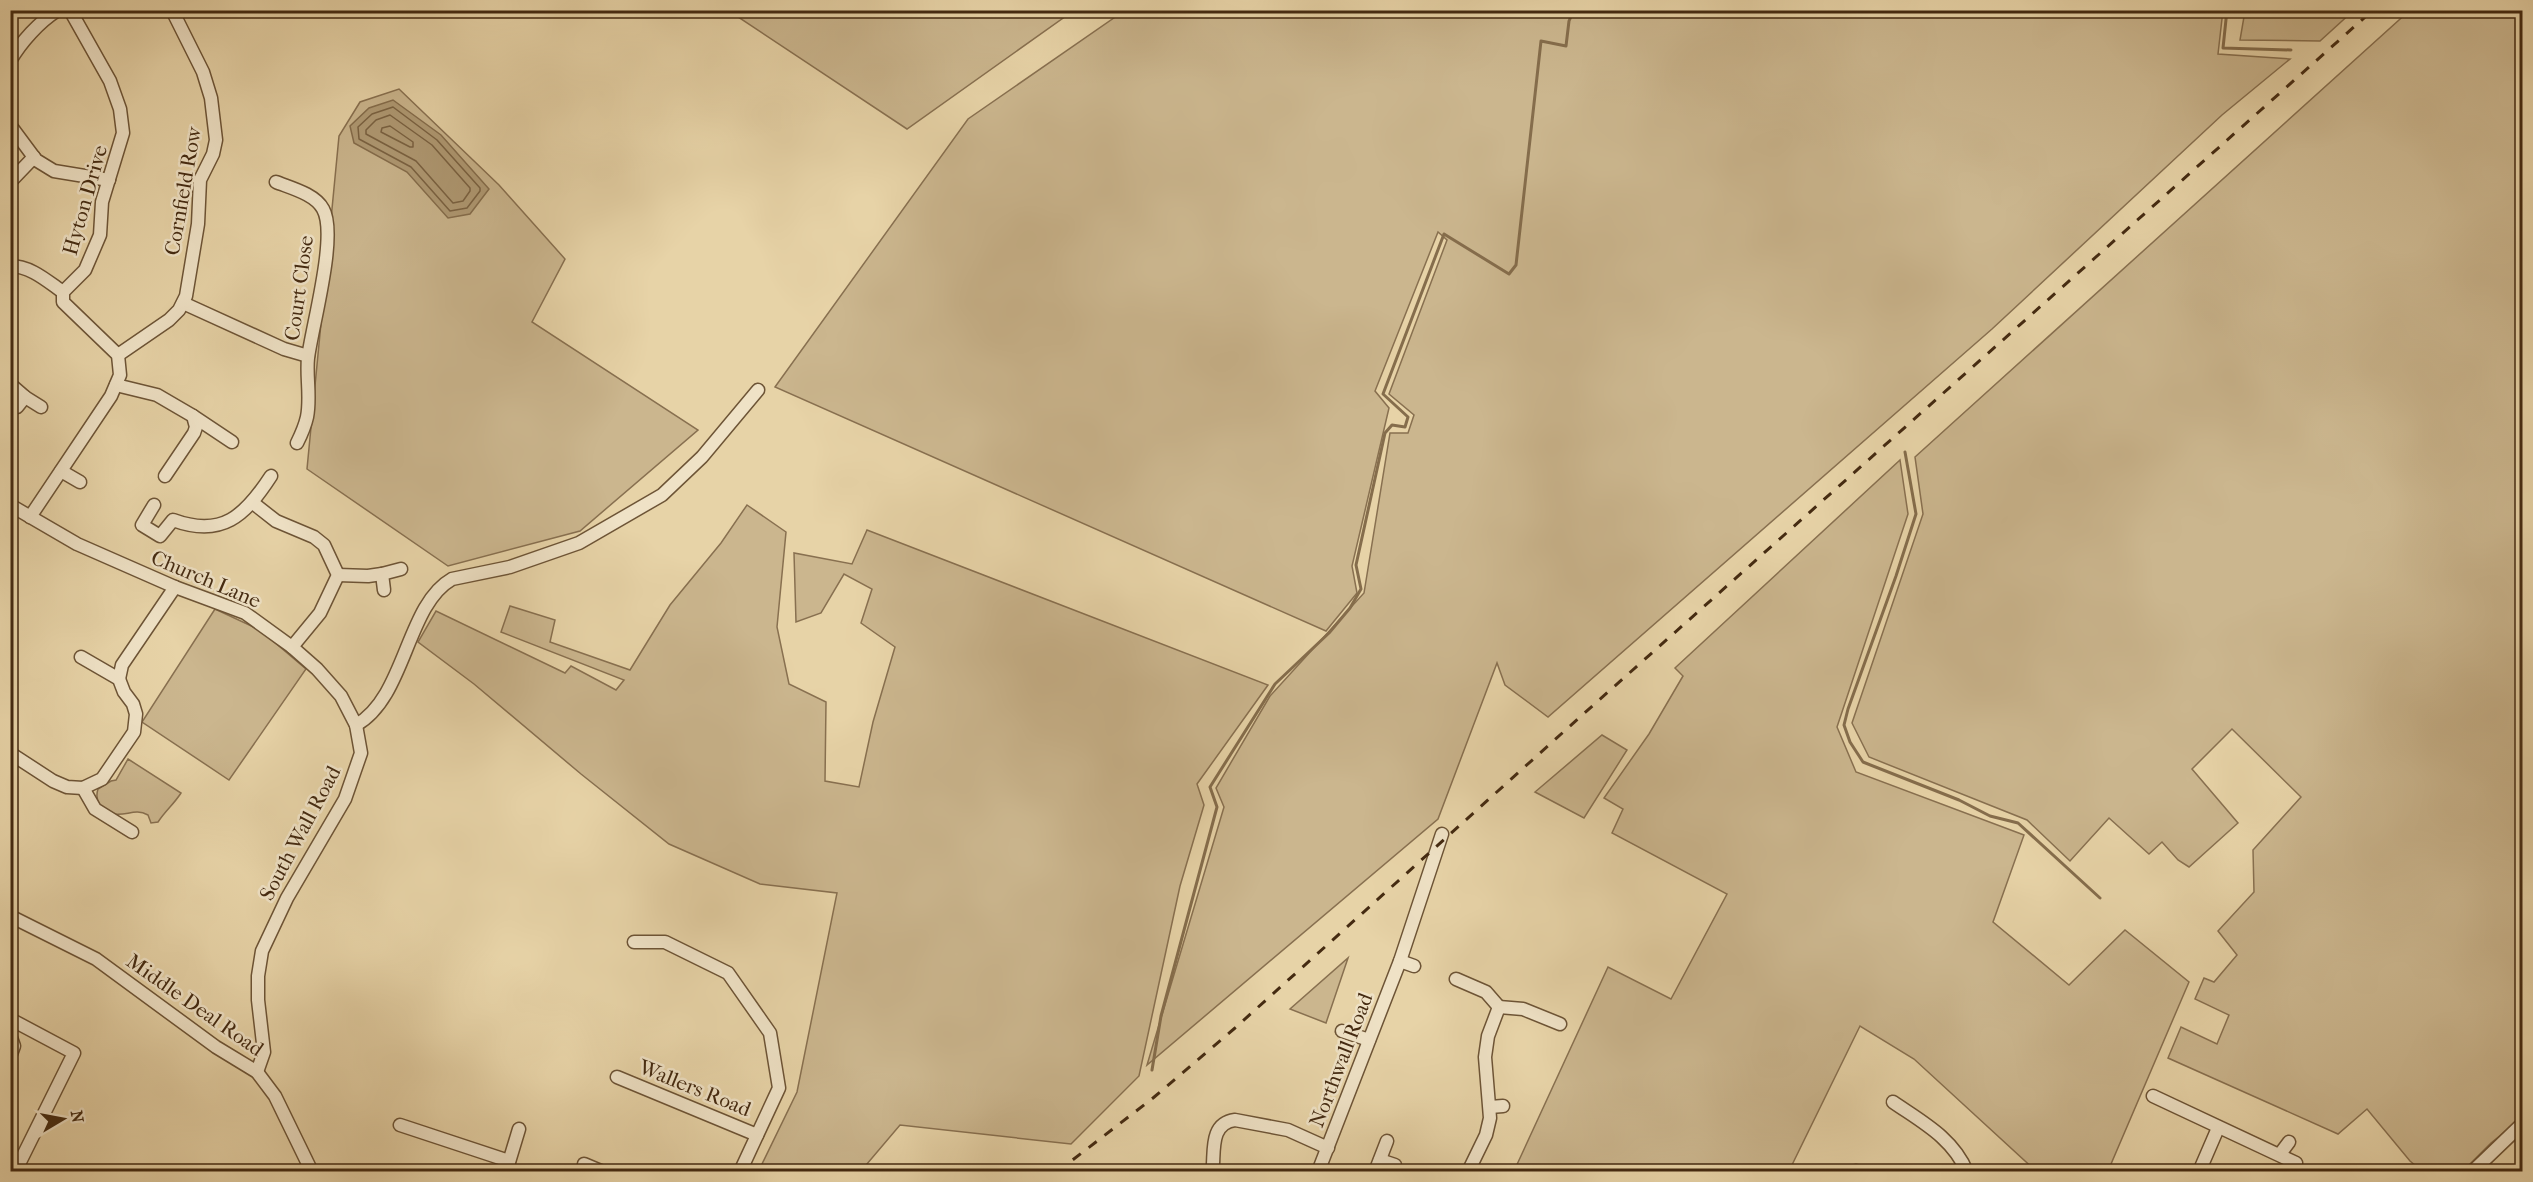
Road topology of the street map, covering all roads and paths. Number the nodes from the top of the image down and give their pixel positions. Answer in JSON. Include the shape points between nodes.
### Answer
{"nodes":[{"id":1,"x":58,"y":10,"type":"edge"},
{"id":2,"x":70,"y":10,"type":"edge"},
{"id":3,"x":172,"y":10,"type":"edge"},
{"id":4,"x":10,"y":61,"type":"edge"},
{"id":5,"x":10,"y":125,"type":"edge"},
{"id":6,"x":34,"y":157,"type":"junction"},
{"id":7,"x":109,"y":180,"type":"junction"},
{"id":8,"x":10,"y":182,"type":"edge"},
{"id":9,"x":276,"y":182,"type":"dead end"},
{"id":10,"x":10,"y":266,"type":"edge"},
{"id":11,"x":63,"y":292,"type":"junction"},
{"id":12,"x":183,"y":303,"type":"junction"},
{"id":13,"x":118,"y":355,"type":"junction"},
{"id":14,"x":308,"y":356,"type":"junction"},
{"id":15,"x":10,"y":384,"type":"edge"},
{"id":16,"x":116,"y":385,"type":"junction"},
{"id":17,"x":758,"y":390,"type":"dead end"},
{"id":18,"x":42,"y":407,"type":"dead end"},
{"id":19,"x":193,"y":416,"type":"junction"},
{"id":20,"x":232,"y":442,"type":"dead end"},
{"id":21,"x":297,"y":443,"type":"dead end"},
{"id":22,"x":61,"y":471,"type":"junction"},
{"id":23,"x":165,"y":476,"type":"dead end"},
{"id":24,"x":271,"y":476,"type":"dead end"},
{"id":25,"x":80,"y":482,"type":"dead end"},
{"id":26,"x":253,"y":503,"type":"junction"},
{"id":27,"x":10,"y":505,"type":"edge"},
{"id":28,"x":154,"y":505,"type":"dead end"},
{"id":29,"x":30,"y":517,"type":"junction"},
{"id":30,"x":401,"y":569,"type":"dead end"},
{"id":31,"x":382,"y":574,"type":"junction"},
{"id":32,"x":338,"y":575,"type":"junction"},
{"id":33,"x":175,"y":587,"type":"junction"},
{"id":34,"x":384,"y":590,"type":"dead end"},
{"id":35,"x":292,"y":647,"type":"junction"},
{"id":36,"x":81,"y":657,"type":"dead end"},
{"id":37,"x":119,"y":679,"type":"junction"},
{"id":38,"x":356,"y":725,"type":"junction"},
{"id":39,"x":10,"y":753,"type":"edge"},
{"id":40,"x":83,"y":788,"type":"junction"},
{"id":41,"x":132,"y":832,"type":"dead end"},
{"id":42,"x":1442,"y":834,"type":"dead end"},
{"id":43,"x":10,"y":916,"type":"edge"},
{"id":44,"x":634,"y":942,"type":"dead end"},
{"id":45,"x":1400,"y":962,"type":"junction"},
{"id":46,"x":1414,"y":966,"type":"dead end"},
{"id":47,"x":1456,"y":979,"type":"dead end"},
{"id":48,"x":1553,"y":1005,"type":"dead end"},
{"id":49,"x":1499,"y":1007,"type":"junction"},
{"id":50,"x":1547,"y":1017,"type":"junction"},
{"id":51,"x":10,"y":1019,"type":"edge"},
{"id":52,"x":1560,"y":1023,"type":"dead end"},
{"id":53,"x":1342,"y":1031,"type":"dead end"},
{"id":54,"x":10,"y":1035,"type":"edge"},
{"id":55,"x":1369,"y":1040,"type":"junction"},
{"id":56,"x":10,"y":1057,"type":"edge"},
{"id":57,"x":257,"y":1072,"type":"junction"},
{"id":58,"x":617,"y":1077,"type":"dead end"},
{"id":59,"x":2153,"y":1096,"type":"dead end"},
{"id":60,"x":1893,"y":1102,"type":"dead end"},
{"id":61,"x":2523,"y":1124,"type":"edge"},
{"id":62,"x":400,"y":1125,"type":"dead end"},
{"id":63,"x":2218,"y":1128,"type":"junction"},
{"id":64,"x":519,"y":1129,"type":"dead end"},
{"id":65,"x":757,"y":1135,"type":"junction"},
{"id":66,"x":1386,"y":1141,"type":"dead end"},
{"id":67,"x":2289,"y":1142,"type":"dead end"},
{"id":68,"x":1328,"y":1148,"type":"junction"},
{"id":69,"x":2280,"y":1154,"type":"junction"},
{"id":70,"x":2296,"y":1163,"type":"dead end"},
{"id":71,"x":584,"y":1164,"type":"dead end"},
{"id":72,"x":1213,"y":1164,"type":"dead end"},
{"id":73,"x":1395,"y":1165,"type":"dead end"},
{"id":74,"x":507,"y":1166,"type":"edge"},
{"id":75,"x":1378,"y":1166,"type":"edge"},
{"id":76,"x":15,"y":1172,"type":"edge"},
{"id":77,"x":312,"y":1172,"type":"edge"},
{"id":78,"x":603,"y":1172,"type":"edge"},
{"id":79,"x":740,"y":1172,"type":"edge"},
{"id":80,"x":1318,"y":1172,"type":"edge"},
{"id":81,"x":1468,"y":1172,"type":"edge"},
{"id":82,"x":1967,"y":1172,"type":"edge"},
{"id":83,"x":2199,"y":1172,"type":"edge"},
{"id":84,"x":2472,"y":1172,"type":"edge"}],
"edges":[{"from":1,"to":4,"type":"street","via":[[16,50]]},
{"from":2,"to":7,"type":"street","name":"Hyton Drive","via":[[110,81],[122,116],[123,133]]},
{"from":3,"to":12,"type":"street","name":"Cornfield Row","via":[[203,72],[216,140],[200,180],[198,224]]},
{"from":5,"to":6,"type":"street"},
{"from":6,"to":7,"type":"street","via":[[54,171]]},
{"from":6,"to":8,"type":"street"},
{"from":7,"to":11,"type":"street","name":"Hyton Drive","via":[[102,202],[100,235],[85,270]]},
{"from":9,"to":14,"type":"street","name":"Court Close","via":[[316,200],[326,217],[322,287]]},
{"from":10,"to":11,"type":"street","via":[[34,272]]},
{"from":11,"to":13,"type":"street","via":[[63,302]]},
{"from":12,"to":13,"type":"street","via":[[169,320]]},
{"from":12,"to":14,"type":"street","name":"Court Close"},
{"from":13,"to":16,"type":"street","via":[[120,375]]},
{"from":14,"to":21,"type":"street","name":"Court Close","via":[[307,418]]},
{"from":15,"to":18,"type":"street","via":[[21,402]]},
{"from":16,"to":19,"type":"street","via":[[157,395]]},
{"from":16,"to":22,"type":"street"},
{"from":17,"to":38,"type":"street","via":[[702,458],[662,495],[572,546],[442,585],[432,596],[377,709]]},
{"from":19,"to":20,"type":"street"},
{"from":19,"to":23,"type":"street","via":[[194,433]]},
{"from":22,"to":25,"type":"street"},
{"from":22,"to":29,"type":"street"},
{"from":24,"to":26,"type":"street"},
{"from":26,"to":28,"type":"street","via":[[225,523],[187,525],[172,519],[160,536],[142,525]]},
{"from":26,"to":32,"type":"street","via":[[276,521],[324,545]]},
{"from":27,"to":29,"type":"street","name":"Church Lane"},
{"from":29,"to":33,"type":"street","name":"Church Lane","via":[[76,544]]},
{"from":30,"to":31,"type":"street"},
{"from":31,"to":32,"type":"street"},
{"from":31,"to":34,"type":"street"},
{"from":32,"to":35,"type":"street","via":[[320,613]]},
{"from":33,"to":35,"type":"street","name":"Church Lane","via":[[244,613]]},
{"from":33,"to":37,"type":"street","via":[[122,666]]},
{"from":35,"to":38,"type":"street","name":"Church Lane","via":[[341,696]]},
{"from":36,"to":37,"type":"street"},
{"from":37,"to":40,"type":"street","via":[[136,714],[134,732],[102,779]]},
{"from":38,"to":57,"type":"street","name":"South Wall Road","via":[[361,753],[345,799],[286,897],[262,951],[258,1000],[264,1052]]},
{"from":39,"to":40,"type":"street","via":[[53,781]]},
{"from":40,"to":41,"type":"street","via":[[95,809]]},
{"from":42,"to":45,"type":"street","name":"Northwall Road"},
{"from":43,"to":57,"type":"street","name":"Middle Deal Road","via":[[96,959],[216,1047]]},
{"from":44,"to":65,"type":"street","via":[[665,942],[728,973],[770,1033],[779,1088]]},
{"from":45,"to":46,"type":"street"},
{"from":45,"to":55,"type":"street","name":"Northwall Road"},
{"from":47,"to":49,"type":"street","via":[[1466,990],[1486,992]]},
{"from":48,"to":50,"type":"street"},
{"from":49,"to":50,"type":"street"},
{"from":49,"to":81,"type":"street","via":[[1485,1057],[1497,1106]]},
{"from":50,"to":52,"type":"street"},
{"from":51,"to":76,"type":"street","via":[[74,1053]]},
{"from":53,"to":55,"type":"street"},
{"from":54,"to":56,"type":"street","via":[[14,1046]]},
{"from":55,"to":68,"type":"street","name":"Northwall Road"},
{"from":57,"to":77,"type":"street","name":"Middle Deal Road","via":[[275,1096]]},
{"from":58,"to":65,"type":"street","name":"Wallers Road"},
{"from":59,"to":63,"type":"street"},
{"from":60,"to":82,"type":"street","via":[[1944,1137]]},
{"from":61,"to":84,"type":"street"},
{"from":62,"to":74,"type":"street"},
{"from":63,"to":69,"type":"street"},
{"from":63,"to":83,"type":"street"},
{"from":64,"to":74,"type":"street"},
{"from":65,"to":79,"type":"street"},
{"from":66,"to":75,"type":"street"},
{"from":67,"to":69,"type":"street"},
{"from":68,"to":72,"type":"street","via":[[1288,1130],[1235,1120],[1222,1125],[1216,1135]]},
{"from":68,"to":80,"type":"street","name":"Northwall Road"},
{"from":69,"to":70,"type":"street"},
{"from":71,"to":78,"type":"street"},
{"from":73,"to":75,"type":"street"}]}
